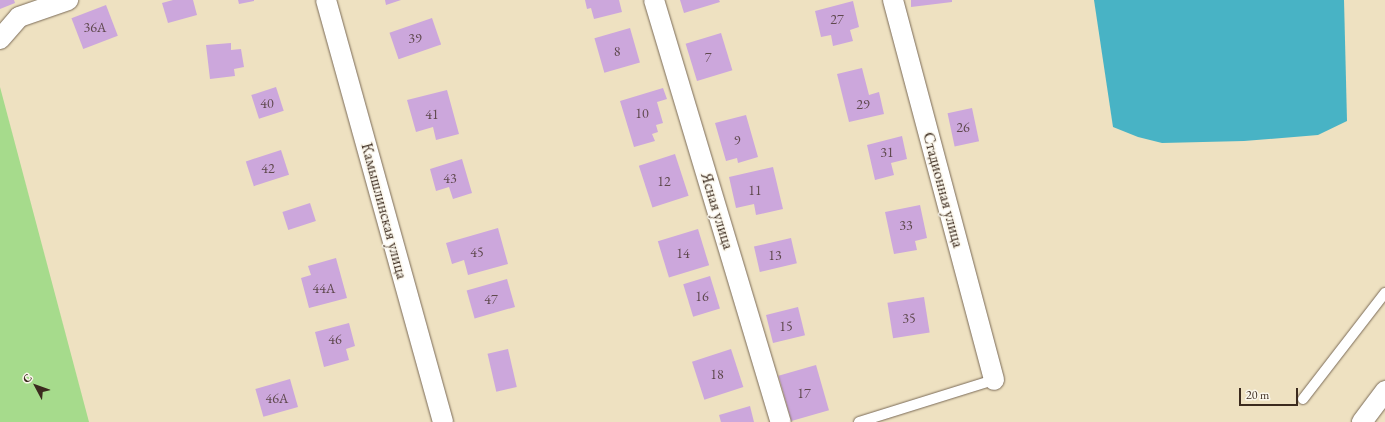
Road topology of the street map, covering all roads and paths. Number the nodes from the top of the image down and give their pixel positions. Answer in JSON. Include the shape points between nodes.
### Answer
{"nodes":[{"id":1,"x":68,"y":0,"type":"edge"},
{"id":2,"x":326,"y":0,"type":"edge"},
{"id":3,"x":654,"y":0,"type":"edge"},
{"id":4,"x":893,"y":0,"type":"edge"},
{"id":5,"x":0,"y":39,"type":"edge"},
{"id":6,"x":1385,"y":293,"type":"edge"},
{"id":7,"x":994,"y":380,"type":"joint"},
{"id":8,"x":1385,"y":391,"type":"edge"},
{"id":9,"x":1303,"y":399,"type":"dead end"},
{"id":10,"x":443,"y":422,"type":"edge"},
{"id":11,"x":781,"y":422,"type":"edge"},
{"id":12,"x":859,"y":422,"type":"edge"},
{"id":13,"x":1362,"y":422,"type":"edge"}],
"edges":[{"from":1,"to":5,"type":"street","via":[[19,17]]},
{"from":2,"to":10,"type":"street","name":"Камышлинская улица"},
{"from":3,"to":11,"type":"street","name":"Ясная улица"},
{"from":4,"to":7,"type":"street","name":"Стадионная улица"},
{"from":6,"to":9,"type":"lane"},
{"from":7,"to":12,"type":"lane"},
{"from":8,"to":13,"type":"street"}]}
